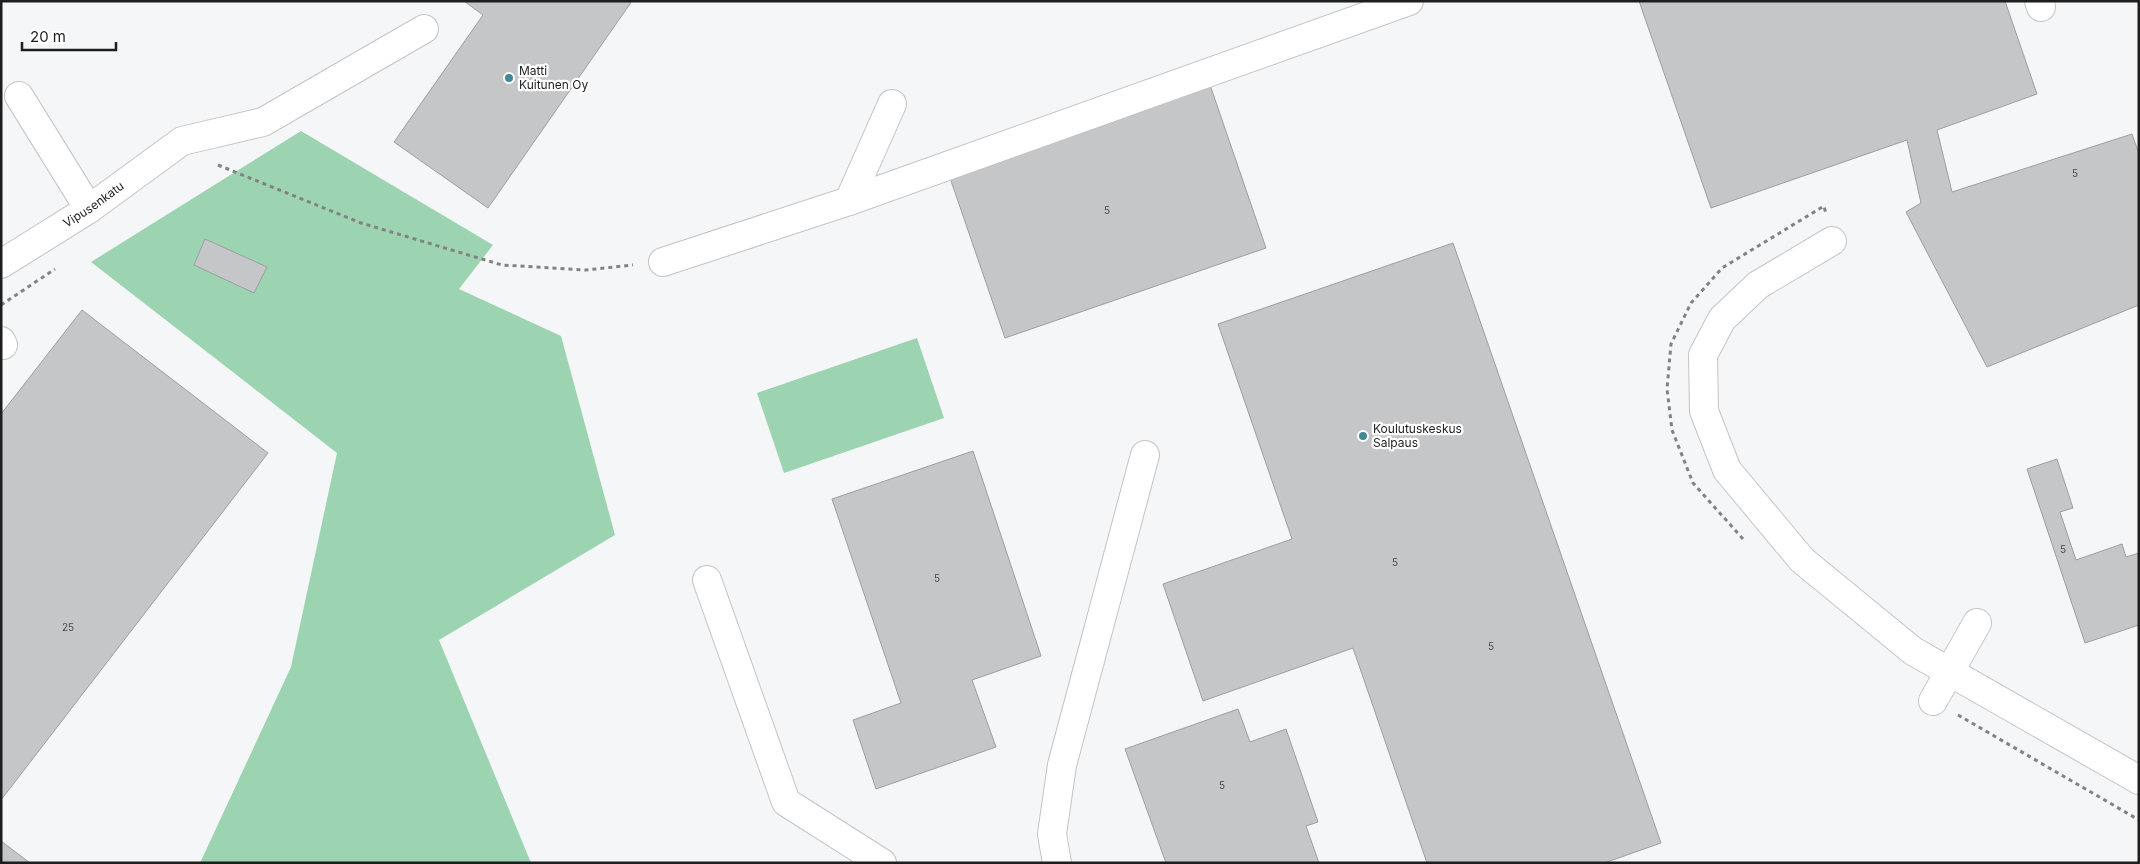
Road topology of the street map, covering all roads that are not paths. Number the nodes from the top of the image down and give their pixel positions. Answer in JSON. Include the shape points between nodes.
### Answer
{"nodes":[{"id":1,"x":1409,"y":1,"type":"edge"},
{"id":2,"x":424,"y":29,"type":"dead end"},
{"id":3,"x":20,"y":96,"type":"dead end"},
{"id":4,"x":892,"y":104,"type":"dead end"},
{"id":5,"x":849,"y":201,"type":"junction"},
{"id":6,"x":89,"y":209,"type":"junction"},
{"id":7,"x":1832,"y":241,"type":"road end"},
{"id":8,"x":663,"y":262,"type":"road end"},
{"id":9,"x":1,"y":264,"type":"edge"},
{"id":10,"x":1145,"y":455,"type":"dead end"},
{"id":11,"x":707,"y":580,"type":"dead end"},
{"id":12,"x":1977,"y":623,"type":"dead end"},
{"id":13,"x":1948,"y":671,"type":"junction"},
{"id":14,"x":1933,"y":701,"type":"road end"},
{"id":15,"x":2139,"y":780,"type":"edge"},
{"id":16,"x":882,"y":863,"type":"edge"},
{"id":17,"x":1057,"y":863,"type":"edge"}],
"edges":[{"from":1,"to":5,"type":"street"},
{"from":2,"to":6,"type":"street","name":"Vipusenkatu","via":[[263,122],[182,141]]},
{"from":3,"to":6,"type":"street"},
{"from":4,"to":5,"type":"street"},
{"from":5,"to":8,"type":"street"},
{"from":6,"to":9,"type":"street","name":"Vipusenkatu"},
{"from":7,"to":13,"type":"street","via":[[1758,285],[1722,319],[1703,355],[1704,412],[1727,470],[1802,560],[1913,652]]},
{"from":10,"to":17,"type":"street","via":[[1062,765],[1052,834]]},
{"from":11,"to":16,"type":"street","via":[[786,802]]},
{"from":12,"to":13,"type":"street"},
{"from":13,"to":14,"type":"street"},
{"from":13,"to":15,"type":"street"}]}
